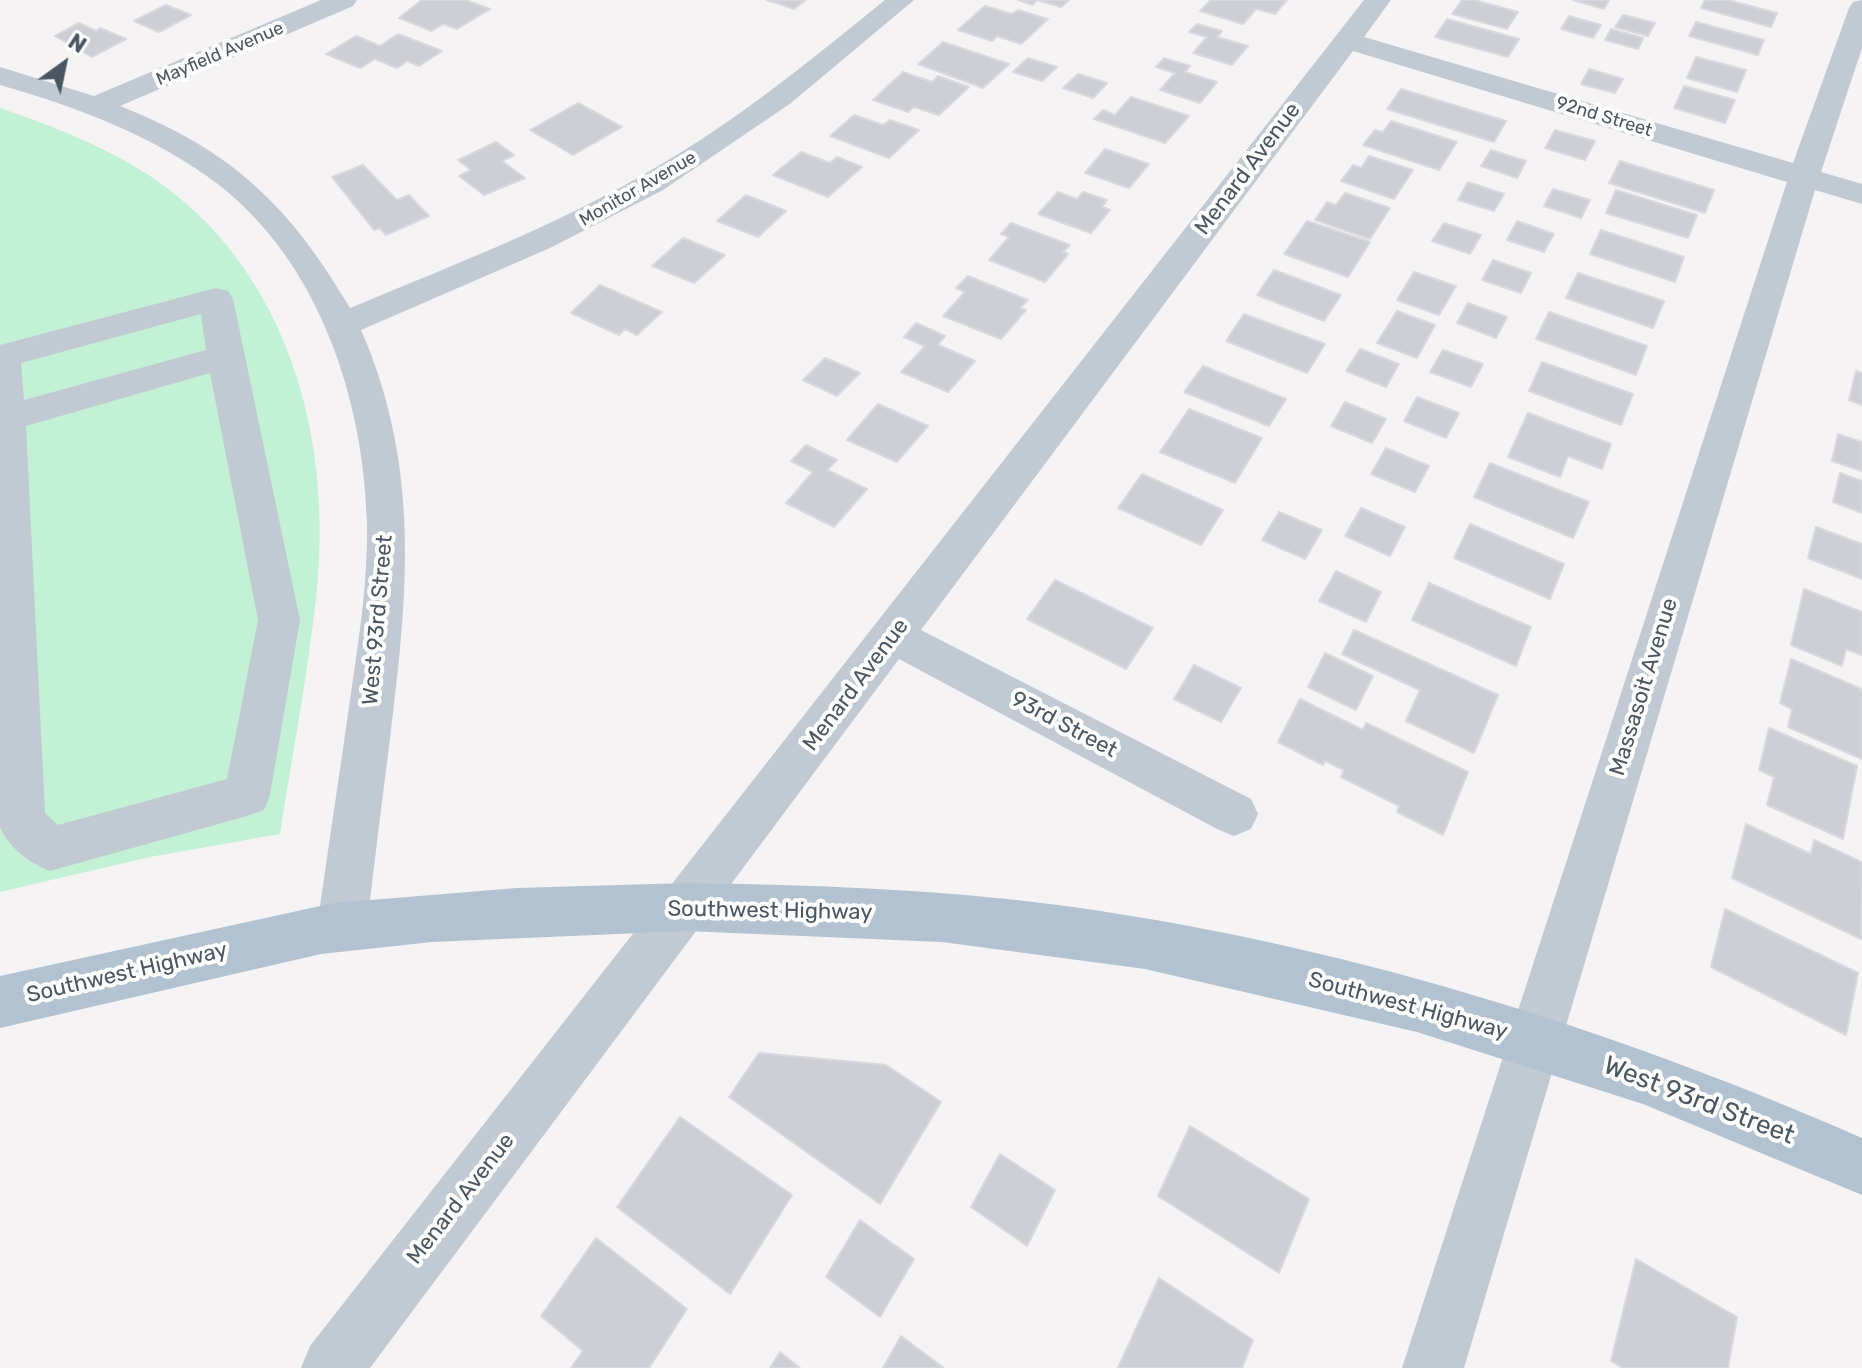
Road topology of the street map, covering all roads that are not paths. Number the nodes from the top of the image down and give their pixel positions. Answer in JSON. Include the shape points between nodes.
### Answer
{"nodes":[{"id":1,"x":344,"y":0,"type":"edge"},
{"id":2,"x":901,"y":0,"type":"edge"},
{"id":3,"x":1378,"y":0,"type":"edge"},
{"id":4,"x":1862,"y":8,"type":"edge"},
{"id":5,"x":1346,"y":40,"type":"junction"},
{"id":6,"x":0,"y":76,"type":"edge"},
{"id":7,"x":96,"y":106,"type":"junction"},
{"id":8,"x":1804,"y":177,"type":"junction"},
{"id":9,"x":1862,"y":194,"type":"edge"},
{"id":10,"x":344,"y":324,"type":"junction"},
{"id":11,"x":225,"y":357,"type":"junction"},
{"id":12,"x":4,"y":419,"type":"edge"},
{"id":13,"x":894,"y":636,"type":"junction"},
{"id":14,"x":1234,"y":814,"type":"dead end"},
{"id":15,"x":685,"y":908,"type":"junction"},
{"id":16,"x":342,"y":927,"type":"junction"},
{"id":17,"x":0,"y":1002,"type":"edge"},
{"id":18,"x":1534,"y":1040,"type":"junction"},
{"id":19,"x":1862,"y":1167,"type":"edge"},
{"id":20,"x":332,"y":1368,"type":"edge"},
{"id":21,"x":1433,"y":1368,"type":"edge"}],
"edges":[{"from":1,"to":7,"type":"street","name":"Mayfield Avenue"},
{"from":2,"to":10,"type":"street","name":"Monitor Avenue","via":[[781,98],[654,182],[563,231]]},
{"from":3,"to":5,"type":"street","name":"Menard Avenue"},
{"from":4,"to":8,"type":"street","name":"Massasoit Avenue"},
{"from":5,"to":8,"type":"street","name":"92nd Street"},
{"from":5,"to":13,"type":"street","name":"Menard Avenue"},
{"from":6,"to":7,"type":"street","name":"West 93rd Street"},
{"from":7,"to":10,"type":"street","name":"West 93rd Street","via":[[187,149],[231,181],[271,218]]},
{"from":8,"to":9,"type":"street","name":"92nd Street"},
{"from":8,"to":18,"type":"street","name":"Massasoit Avenue"},
{"from":10,"to":16,"type":"street","name":"West 93rd Street","via":[[379,442],[387,525],[383,623]]},
{"from":11,"to":12,"type":"street"},
{"from":11,"to":12,"type":"street","via":[[216,299],[3,356]]},
{"from":11,"to":12,"type":"street","via":[[279,620],[247,795],[50,849],[22,823]]},
{"from":13,"to":14,"type":"street","name":"93rd Street"},
{"from":13,"to":15,"type":"street","name":"Menard Avenue"},
{"from":15,"to":16,"type":"main road","name":"Southwest Highway","via":[[518,913]]},
{"from":15,"to":18,"type":"main road","name":"Southwest Highway","via":[[874,912],[1045,928],[1176,949],[1348,987]]},
{"from":15,"to":20,"type":"street","name":"Menard Avenue"},
{"from":16,"to":17,"type":"main road","name":"Southwest Highway","via":[[121,971]]},
{"from":18,"to":19,"type":"main road","name":"West 93rd Street","via":[[1755,1118]]},
{"from":18,"to":21,"type":"street","name":"Massasoit Avenue"}]}
